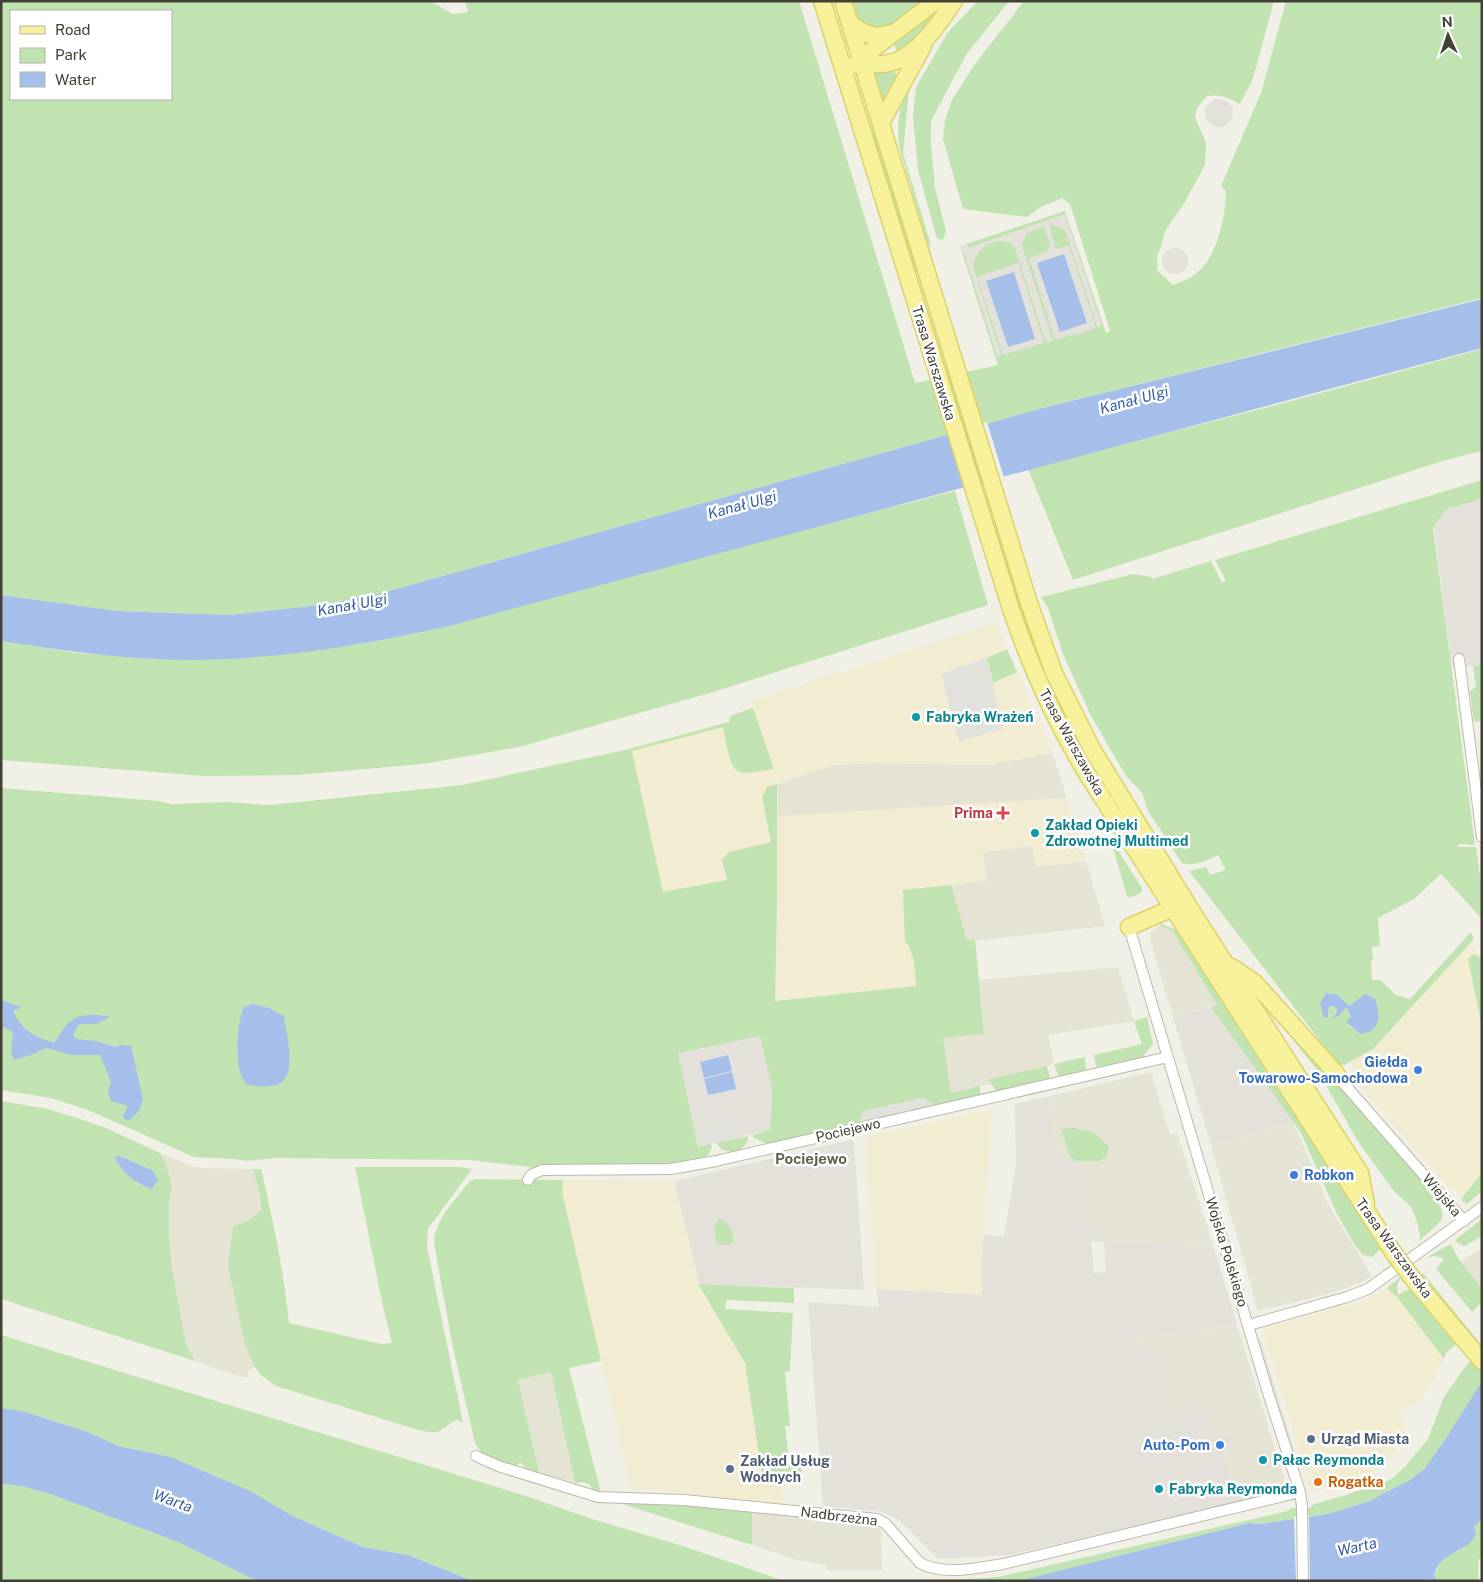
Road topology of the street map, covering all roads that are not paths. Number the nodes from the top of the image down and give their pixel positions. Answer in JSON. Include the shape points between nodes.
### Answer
{"nodes":[{"id":1,"x":822,"y":1,"type":"edge"},
{"id":2,"x":843,"y":1,"type":"edge"},
{"id":3,"x":936,"y":1,"type":"edge"},
{"id":4,"x":954,"y":1,"type":"edge"},
{"id":5,"x":849,"y":22,"type":"junction"},
{"id":6,"x":895,"y":32,"type":"junction"},
{"id":7,"x":926,"y":38,"type":"junction"},
{"id":8,"x":862,"y":62,"type":"junction"},
{"id":9,"x":843,"y":68,"type":"junction"},
{"id":10,"x":881,"y":123,"type":"junction"},
{"id":11,"x":1459,"y":658,"type":"dead end"},
{"id":12,"x":1482,"y":837,"type":"edge"},
{"id":13,"x":1172,"y":908,"type":"junction"},
{"id":14,"x":1194,"y":915,"type":"junction"},
{"id":15,"x":1129,"y":927,"type":"joint"},
{"id":16,"x":1227,"y":964,"type":"junction"},
{"id":17,"x":1168,"y":1057,"type":"junction"},
{"id":18,"x":1339,"y":1078,"type":"joint"},
{"id":19,"x":528,"y":1180,"type":"dead end"},
{"id":20,"x":1482,"y":1207,"type":"edge"},
{"id":21,"x":1367,"y":1213,"type":"junction"},
{"id":22,"x":1464,"y":1221,"type":"junction"},
{"id":23,"x":1249,"y":1325,"type":"junction"},
{"id":24,"x":1477,"y":1356,"type":"edge"},
{"id":25,"x":476,"y":1456,"type":"dead end"},
{"id":26,"x":1300,"y":1492,"type":"junction"},
{"id":27,"x":1304,"y":1581,"type":"edge"}],
"edges":[{"from":1,"to":9,"type":"main road","name":"Trasa Warszawska"},
{"from":2,"to":5,"type":"main road","name":"Trasa Warszawska"},
{"from":3,"to":6,"type":"main road"},
{"from":4,"to":7,"type":"main road"},
{"from":5,"to":6,"type":"main road","via":[[877,37]]},
{"from":5,"to":8,"type":"main road","name":"Trasa Warszawska"},
{"from":6,"to":8,"type":"main road"},
{"from":7,"to":8,"type":"main road","via":[[896,62]]},
{"from":7,"to":10,"type":"main road"},
{"from":8,"to":9,"type":"main road"},
{"from":8,"to":10,"type":"main road","name":"Trasa Warszawska"},
{"from":9,"to":13,"type":"main road","name":"Trasa Warszawska","via":[[1026,654],[1075,754]]},
{"from":10,"to":14,"type":"main road","name":"Trasa Warszawska","via":[[1048,657],[1072,712],[1104,771]]},
{"from":11,"to":12,"type":"street"},
{"from":13,"to":14,"type":"main road"},
{"from":13,"to":15,"type":"main road"},
{"from":13,"to":21,"type":"main road","name":"Trasa Warszawska"},
{"from":14,"to":16,"type":"main road","name":"Trasa Warszawska"},
{"from":15,"to":17,"type":"street","name":"Wojska Polskiego"},
{"from":16,"to":18,"type":"main road","via":[[1254,982]]},
{"from":16,"to":21,"type":"main road","name":"Trasa Warszawska","via":[[1360,1173]]},
{"from":17,"to":19,"type":"street","name":"Pociejewo","via":[[716,1161],[671,1169],[542,1170],[532,1174]]},
{"from":17,"to":23,"type":"street","name":"Wojska Polskiego"},
{"from":18,"to":22,"type":"street","name":"Wiejska"},
{"from":20,"to":22,"type":"street"},
{"from":21,"to":24,"type":"main road","name":"Trasa Warszawska","bridge":true,"via":[[1413,1279]]},
{"from":22,"to":23,"type":"street","name":"Wiejska","via":[[1368,1289]]},
{"from":23,"to":26,"type":"street","name":"Wojska Polskiego"},
{"from":25,"to":26,"type":"street","name":"Nadbrzeżna","via":[[498,1466],[598,1496],[684,1500],[881,1520],[915,1559],[927,1567],[938,1569],[973,1569],[1003,1564]]},
{"from":26,"to":27,"type":"street","name":"Wojska Polskiego"}]}
